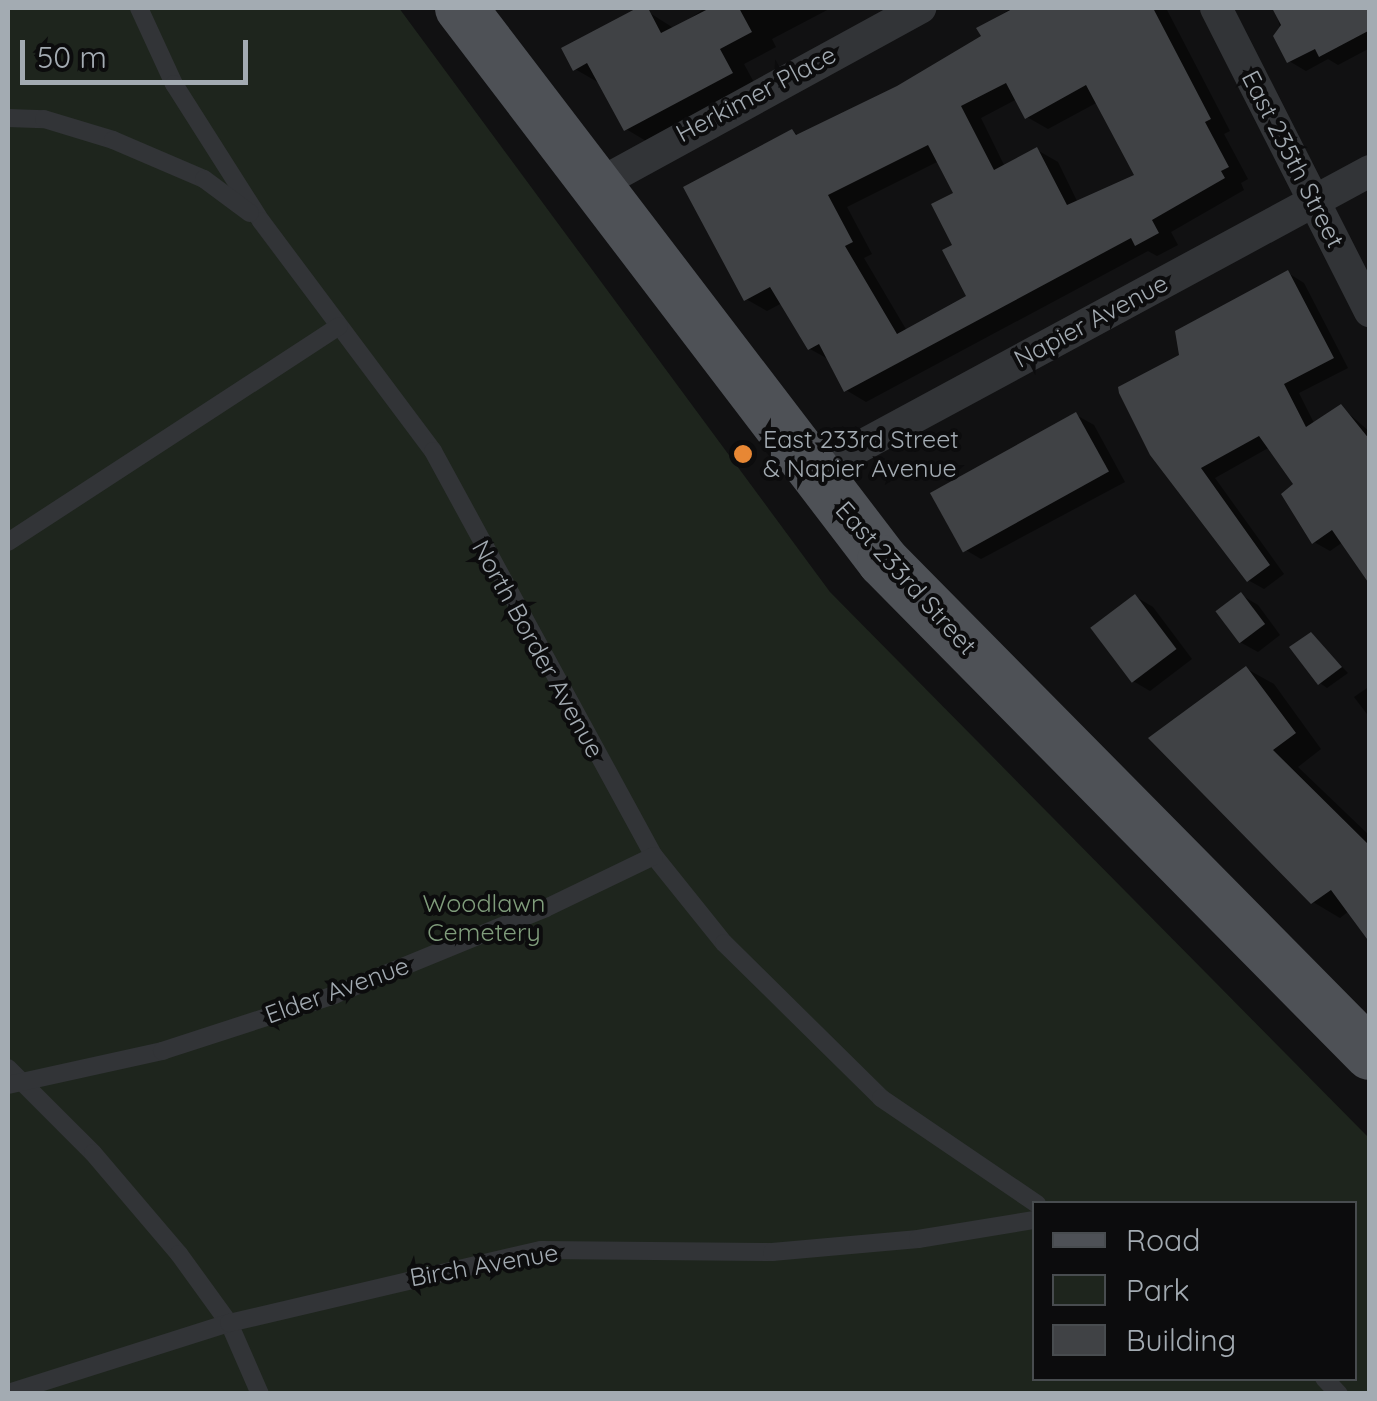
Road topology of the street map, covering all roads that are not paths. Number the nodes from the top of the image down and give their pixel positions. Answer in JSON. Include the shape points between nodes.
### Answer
{"nodes":[{"id":1,"x":139,"y":8,"type":"edge"},
{"id":2,"x":461,"y":8,"type":"edge"},
{"id":3,"x":920,"y":8,"type":"edge"},
{"id":4,"x":1216,"y":8,"type":"edge"},
{"id":5,"x":8,"y":118,"type":"edge"},
{"id":6,"x":1370,"y":171,"type":"edge"},
{"id":7,"x":595,"y":186,"type":"junction"},
{"id":8,"x":1314,"y":202,"type":"junction"},
{"id":9,"x":261,"y":221,"type":"junction"},
{"id":10,"x":1370,"y":311,"type":"edge"},
{"id":11,"x":339,"y":326,"type":"junction"},
{"id":12,"x":814,"y":472,"type":"junction"},
{"id":13,"x":8,"y":542,"type":"edge"},
{"id":14,"x":654,"y":856,"type":"junction"},
{"id":15,"x":1370,"y":1054,"type":"edge"},
{"id":16,"x":8,"y":1068,"type":"edge"},
{"id":17,"x":17,"y":1085,"type":"edge"},
{"id":18,"x":1033,"y":1201,"type":"edge"},
{"id":19,"x":1032,"y":1220,"type":"edge"},
{"id":20,"x":230,"y":1323,"type":"junction"},
{"id":21,"x":8,"y":1393,"type":"edge"},
{"id":22,"x":260,"y":1394,"type":"edge"}],
"edges":[{"from":1,"to":9,"type":"lane","name":"North Border Avenue","via":[[174,84]]},
{"from":2,"to":7,"type":"main road","name":"East 233rd Street"},
{"from":3,"to":7,"type":"street","name":"Herkimer Place"},
{"from":4,"to":8,"type":"street","name":"East 235th Street"},
{"from":5,"to":9,"type":"lane","via":[[44,119],[114,140],[204,179]]},
{"from":6,"to":8,"type":"street","name":"Napier Avenue"},
{"from":7,"to":12,"type":"main road","name":"East 233rd Street"},
{"from":8,"to":10,"type":"street","name":"East 235th Street"},
{"from":8,"to":12,"type":"street","name":"Napier Avenue"},
{"from":9,"to":11,"type":"lane","name":"North Border Avenue"},
{"from":11,"to":13,"type":"lane"},
{"from":11,"to":14,"type":"lane","name":"North Border Avenue","via":[[434,452]]},
{"from":12,"to":15,"type":"main road","name":"East 233rd Street","via":[[901,580]]},
{"from":14,"to":17,"type":"lane","name":"Elder Avenue","via":[[334,995],[162,1052]]},
{"from":14,"to":18,"type":"lane","name":"North Border Avenue","via":[[724,943],[882,1098]]},
{"from":16,"to":17,"type":"lane"},
{"from":17,"to":20,"type":"lane","via":[[105,1168]]},
{"from":19,"to":20,"type":"lane","name":"Birch Avenue","via":[[772,1252],[541,1250]]},
{"from":20,"to":21,"type":"lane","name":"Birch Avenue"},
{"from":20,"to":22,"type":"lane"}]}
